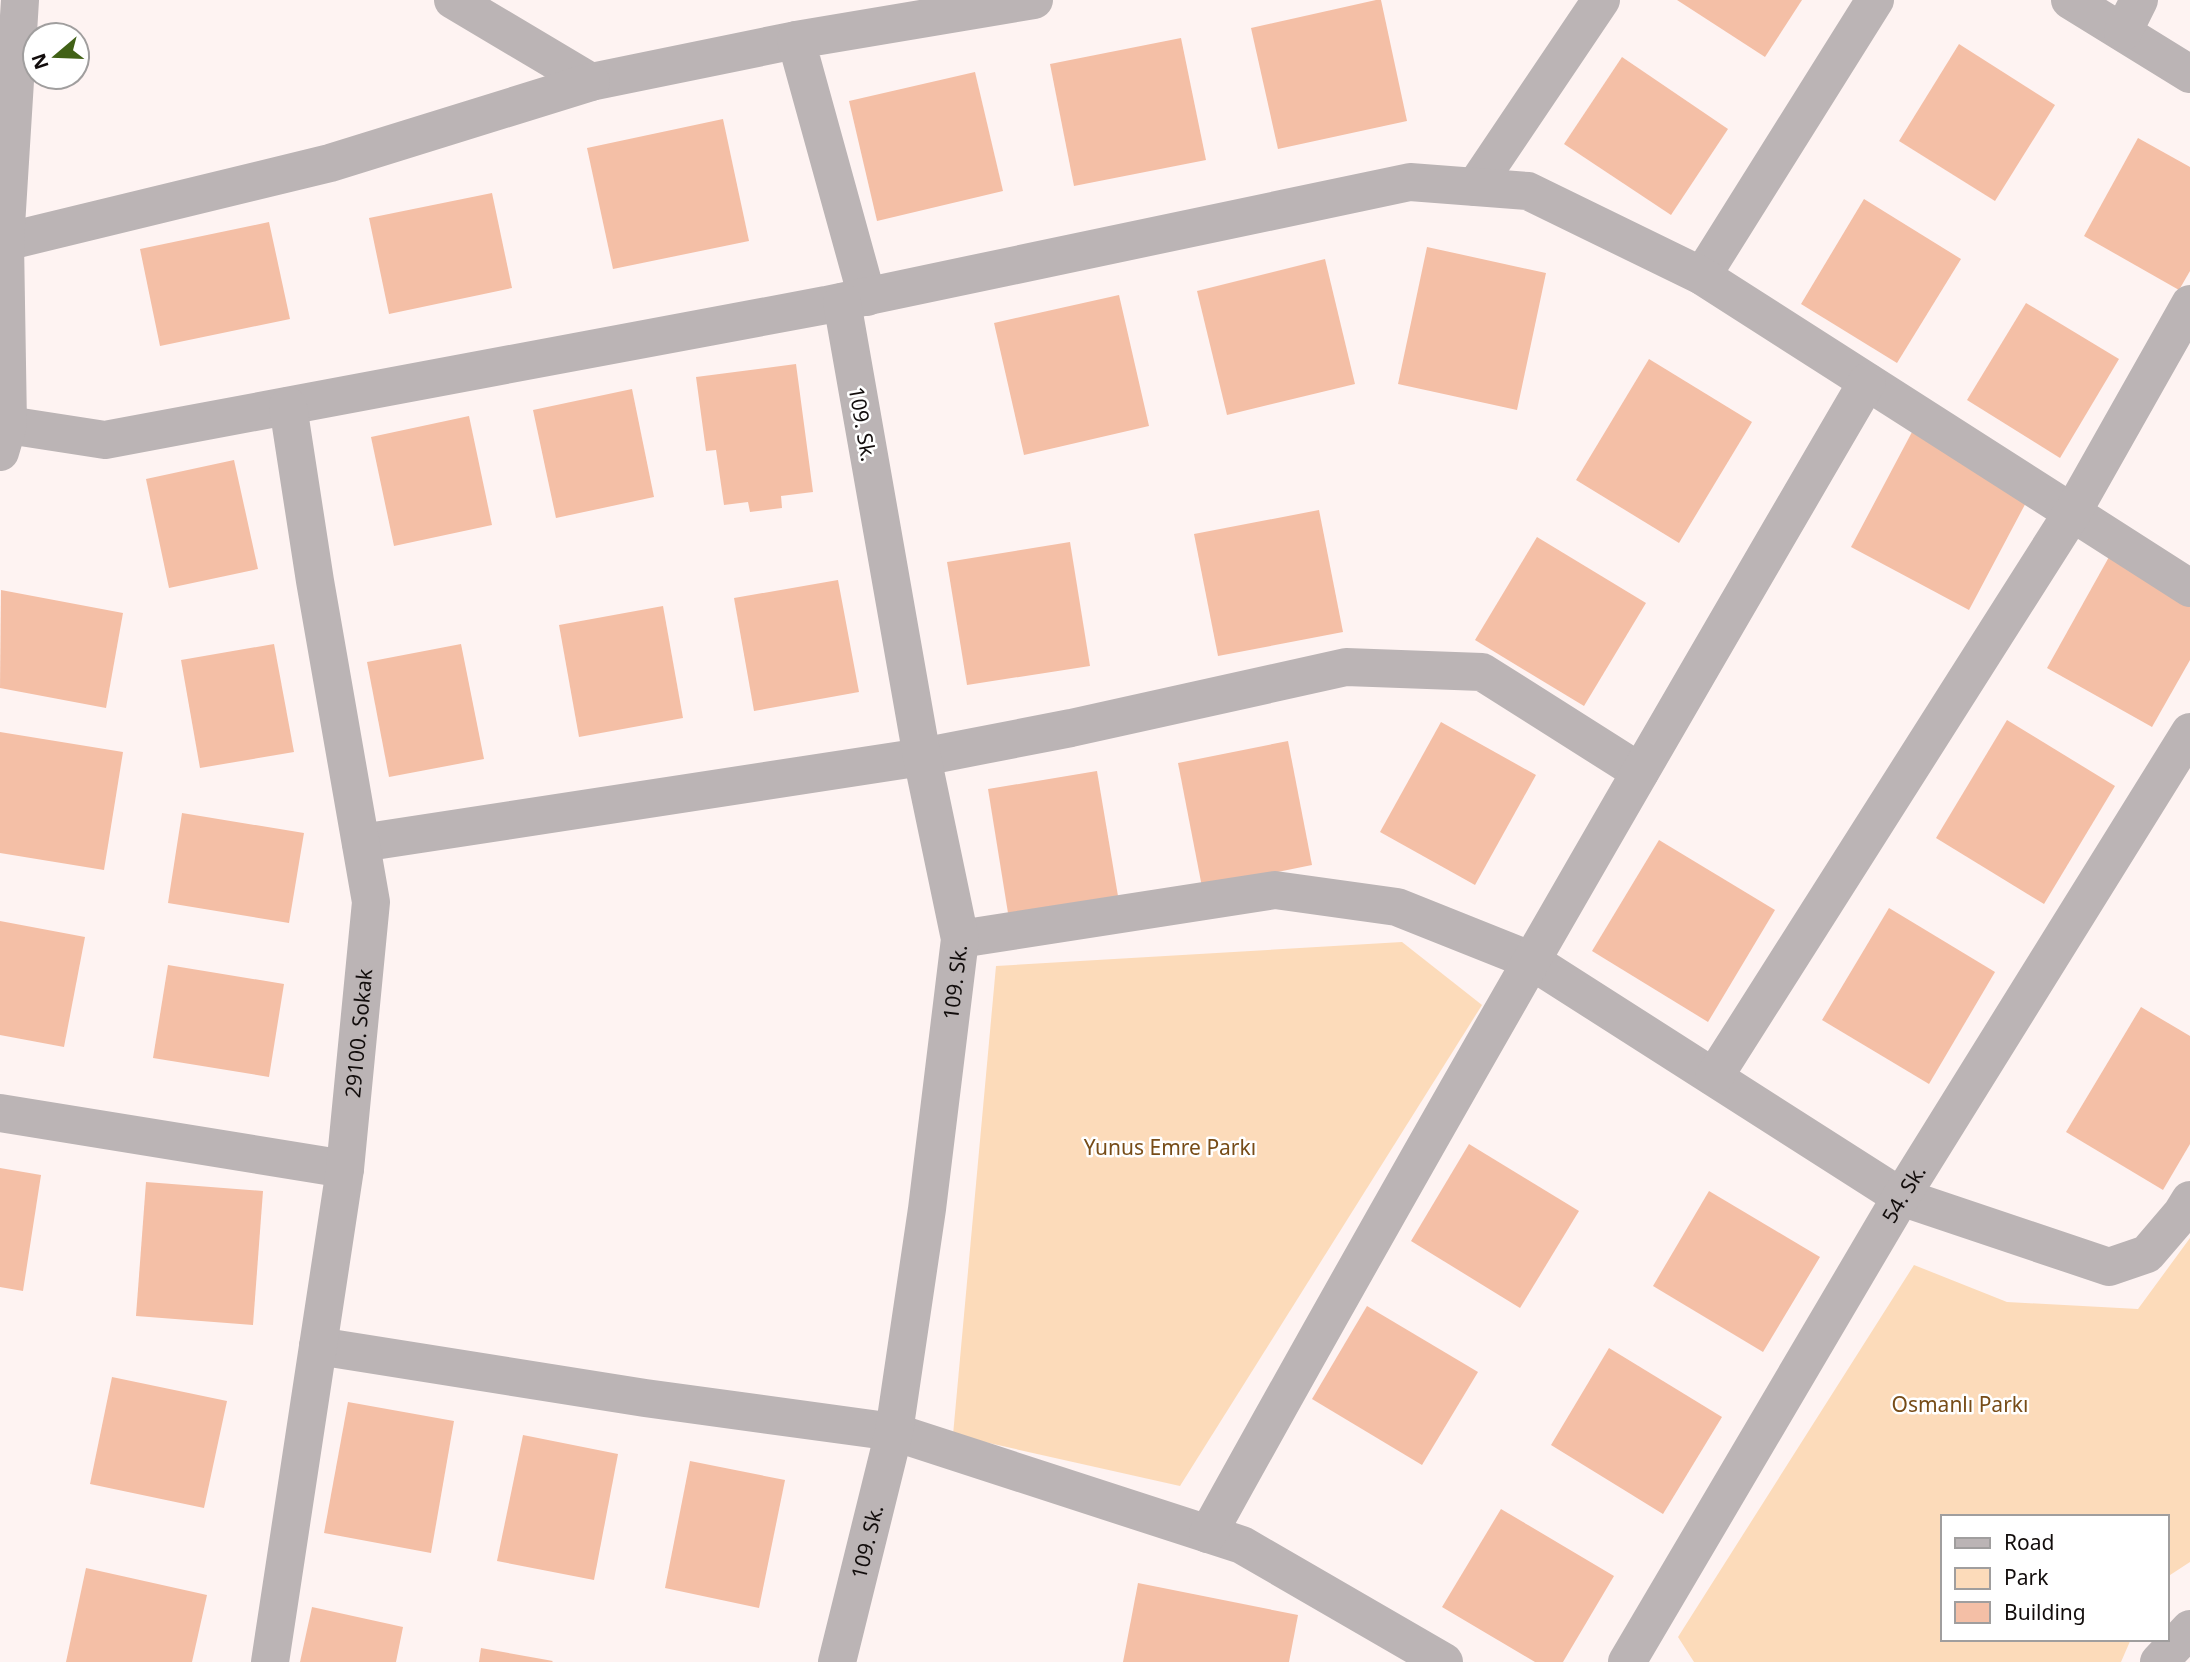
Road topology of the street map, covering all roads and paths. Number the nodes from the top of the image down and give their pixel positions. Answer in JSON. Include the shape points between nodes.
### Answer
{"nodes":[{"id":1,"x":20,"y":0,"type":"edge"},
{"id":2,"x":453,"y":0,"type":"edge"},
{"id":3,"x":1034,"y":0,"type":"edge"},
{"id":4,"x":1601,"y":0,"type":"edge"},
{"id":5,"x":1875,"y":0,"type":"edge"},
{"id":6,"x":2070,"y":0,"type":"edge"},
{"id":7,"x":2131,"y":16,"type":"edge"},
{"id":8,"x":796,"y":40,"type":"junction"},
{"id":9,"x":2190,"y":74,"type":"edge"},
{"id":10,"x":591,"y":82,"type":"junction"},
{"id":11,"x":1475,"y":187,"type":"junction"},
{"id":12,"x":5,"y":242,"type":"junction"},
{"id":13,"x":1702,"y":276,"type":"junction"},
{"id":14,"x":854,"y":300,"type":"junction"},
{"id":15,"x":2190,"y":304,"type":"edge"},
{"id":16,"x":1867,"y":382,"type":"junction"},
{"id":17,"x":288,"y":407,"type":"junction"},
{"id":18,"x":3,"y":433,"type":"edge"},
{"id":19,"x":2072,"y":513,"type":"junction"},
{"id":20,"x":2190,"y":588,"type":"edge"},
{"id":21,"x":2190,"y":732,"type":"edge"},
{"id":22,"x":922,"y":757,"type":"junction"},
{"id":23,"x":1640,"y":772,"type":"junction"},
{"id":24,"x":361,"y":843,"type":"junction"},
{"id":25,"x":960,"y":939,"type":"junction"},
{"id":26,"x":1530,"y":960,"type":"junction"},
{"id":27,"x":1714,"y":1077,"type":"junction"},
{"id":28,"x":0,"y":1113,"type":"edge"},
{"id":29,"x":345,"y":1169,"type":"junction"},
{"id":30,"x":1901,"y":1197,"type":"junction"},
{"id":31,"x":2190,"y":1200,"type":"edge"},
{"id":32,"x":318,"y":1346,"type":"junction"},
{"id":33,"x":894,"y":1432,"type":"junction"},
{"id":34,"x":1208,"y":1534,"type":"junction"},
{"id":35,"x":2190,"y":1629,"type":"edge"},
{"id":36,"x":270,"y":1662,"type":"edge"},
{"id":37,"x":837,"y":1662,"type":"edge"},
{"id":38,"x":1444,"y":1662,"type":"edge"},
{"id":39,"x":1627,"y":1662,"type":"edge"},
{"id":40,"x":2159,"y":1662,"type":"edge"}],
"edges":[{"from":1,"to":12,"type":"street"},
{"from":2,"to":10,"type":"street"},
{"from":3,"to":8,"type":"street"},
{"from":4,"to":11,"type":"street"},
{"from":5,"to":13,"type":"street"},
{"from":6,"to":7,"type":"street"},
{"from":7,"to":9,"type":"street"},
{"from":8,"to":10,"type":"street"},
{"from":8,"to":14,"type":"street","name":"109. Sk."},
{"from":10,"to":12,"type":"street","via":[[330,163]]},
{"from":11,"to":13,"type":"street","via":[[1528,191]]},
{"from":11,"to":14,"type":"street","via":[[1410,182]]},
{"from":12,"to":18,"type":"street"},
{"from":13,"to":16,"type":"street"},
{"from":14,"to":17,"type":"street"},
{"from":14,"to":22,"type":"street","name":"109. Sk."},
{"from":15,"to":19,"type":"street"},
{"from":16,"to":19,"type":"street"},
{"from":16,"to":23,"type":"street"},
{"from":17,"to":18,"type":"street","via":[[105,440]]},
{"from":17,"to":24,"type":"street","name":"29100. Sokak"},
{"from":19,"to":20,"type":"street"},
{"from":19,"to":27,"type":"street"},
{"from":21,"to":30,"type":"street","name":"54. Sk."},
{"from":22,"to":23,"type":"street","via":[[1346,667],[1482,672]]},
{"from":22,"to":24,"type":"street"},
{"from":22,"to":25,"type":"street","name":"109. Sk."},
{"from":23,"to":26,"type":"street"},
{"from":24,"to":29,"type":"street","name":"29100. Sokak","via":[[371,902]]},
{"from":25,"to":26,"type":"street","via":[[1275,890],[1397,907]]},
{"from":25,"to":33,"type":"street","name":"109. Sk."},
{"from":26,"to":27,"type":"street"},
{"from":26,"to":34,"type":"street"},
{"from":27,"to":30,"type":"street"},
{"from":28,"to":29,"type":"street"},
{"from":29,"to":32,"type":"street","name":"29100. Sokak"},
{"from":30,"to":31,"type":"street","via":[[2109,1267],[2147,1254]]},
{"from":30,"to":39,"type":"street","name":"54. Sk."},
{"from":32,"to":33,"type":"street"},
{"from":32,"to":36,"type":"street","name":"29100. Sokak"},
{"from":33,"to":34,"type":"street"},
{"from":33,"to":37,"type":"street","name":"109. Sk."},
{"from":34,"to":38,"type":"street","via":[[1242,1545]]},
{"from":35,"to":40,"type":"street"}]}
